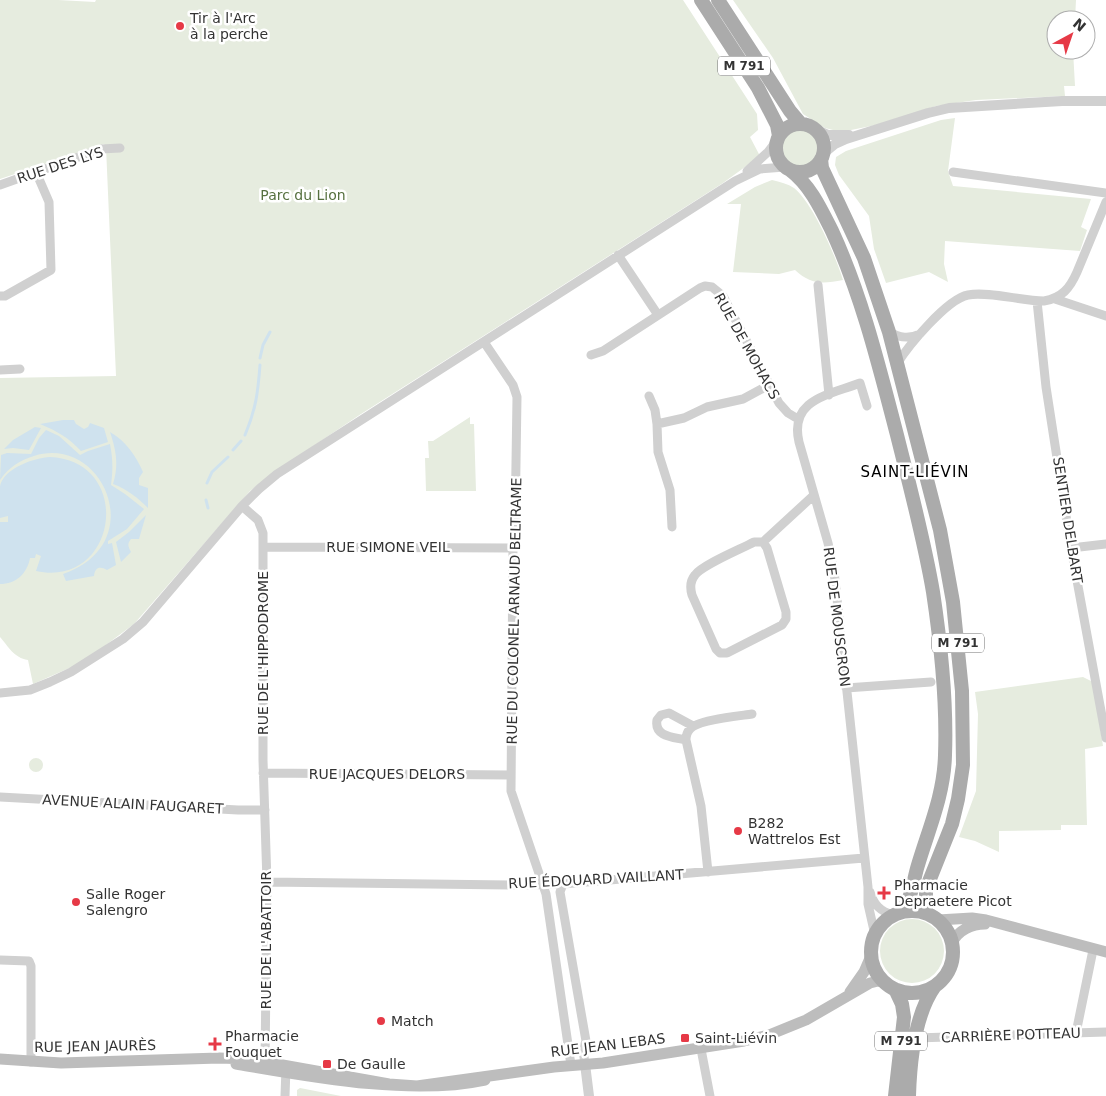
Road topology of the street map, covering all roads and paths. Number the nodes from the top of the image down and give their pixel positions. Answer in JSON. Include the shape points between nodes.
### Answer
{"nodes":[{"id":1,"x":701,"y":0,"type":"edge"},
{"id":2,"x":718,"y":0,"type":"edge"},
{"id":3,"x":1106,"y":101,"type":"edge"},
{"id":4,"x":801,"y":124,"type":"junction"},
{"id":5,"x":815,"y":129,"type":"junction"},
{"id":6,"x":868,"y":131,"type":"junction"},
{"id":7,"x":778,"y":137,"type":"junction"},
{"id":8,"x":120,"y":148,"type":"dead end"},
{"id":9,"x":822,"y":156,"type":"junction"},
{"id":10,"x":787,"y":168,"type":"junction"},
{"id":11,"x":36,"y":172,"type":"junction"},
{"id":12,"x":953,"y":172,"type":"dead end"},
{"id":13,"x":735,"y":181,"type":"junction"},
{"id":14,"x":0,"y":185,"type":"edge"},
{"id":15,"x":1106,"y":193,"type":"edge"},
{"id":16,"x":1106,"y":202,"type":"edge"},
{"id":17,"x":618,"y":255,"type":"junction"},
{"id":18,"x":818,"y":285,"type":"dead end"},
{"id":19,"x":0,"y":296,"type":"edge"},
{"id":20,"x":1055,"y":299,"type":"junction"},
{"id":21,"x":1037,"y":301,"type":"junction"},
{"id":22,"x":658,"y":315,"type":"junction"},
{"id":23,"x":1106,"y":316,"type":"edge"},
{"id":24,"x":889,"y":332,"type":"junction"},
{"id":25,"x":920,"y":334,"type":"junction"},
{"id":26,"x":484,"y":342,"type":"junction"},
{"id":27,"x":591,"y":355,"type":"dead end"},
{"id":28,"x":897,"y":364,"type":"junction"},
{"id":29,"x":20,"y":369,"type":"dead end"},
{"id":30,"x":0,"y":370,"type":"edge"},
{"id":31,"x":769,"y":386,"type":"junction"},
{"id":32,"x":829,"y":395,"type":"junction"},
{"id":33,"x":649,"y":396,"type":"dead end"},
{"id":34,"x":867,"y":406,"type":"dead end"},
{"id":35,"x":798,"y":418,"type":"junction"},
{"id":36,"x":657,"y":424,"type":"junction"},
{"id":37,"x":814,"y":495,"type":"junction"},
{"id":38,"x":242,"y":506,"type":"junction"},
{"id":39,"x":672,"y":527,"type":"dead end"},
{"id":40,"x":763,"y":542,"type":"junction"},
{"id":41,"x":1106,"y":544,"type":"edge"},
{"id":42,"x":264,"y":547,"type":"junction"},
{"id":43,"x":513,"y":548,"type":"junction"},
{"id":44,"x":1071,"y":548,"type":"junction"},
{"id":45,"x":931,"y":682,"type":"dead end"},
{"id":46,"x":846,"y":688,"type":"junction"},
{"id":47,"x":0,"y":693,"type":"edge"},
{"id":48,"x":752,"y":714,"type":"dead end"},
{"id":49,"x":693,"y":726,"type":"junction"},
{"id":50,"x":1106,"y":738,"type":"edge"},
{"id":51,"x":686,"y":740,"type":"junction"},
{"id":52,"x":263,"y":773,"type":"junction"},
{"id":53,"x":511,"y":775,"type":"junction"},
{"id":54,"x":0,"y":797,"type":"edge"},
{"id":55,"x":265,"y":810,"type":"junction"},
{"id":56,"x":864,"y":858,"type":"junction"},
{"id":57,"x":708,"y":872,"type":"junction"},
{"id":58,"x":267,"y":882,"type":"junction"},
{"id":59,"x":543,"y":884,"type":"junction"},
{"id":60,"x":563,"y":884,"type":"junction"},
{"id":61,"x":868,"y":887,"type":"junction"},
{"id":62,"x":897,"y":914,"type":"junction"},
{"id":63,"x":932,"y":917,"type":"junction"},
{"id":64,"x":1004,"y":926,"type":"junction"},
{"id":65,"x":875,"y":935,"type":"junction"},
{"id":66,"x":952,"y":943,"type":"junction"},
{"id":67,"x":1093,"y":950,"type":"junction"},
{"id":68,"x":1106,"y":952,"type":"edge"},
{"id":69,"x":872,"y":956,"type":"junction"},
{"id":70,"x":0,"y":960,"type":"edge"},
{"id":71,"x":556,"y":964,"type":"junction"},
{"id":72,"x":573,"y":964,"type":"junction"},
{"id":73,"x":937,"y":984,"type":"junction"},
{"id":74,"x":891,"y":986,"type":"junction"},
{"id":75,"x":846,"y":997,"type":"junction"},
{"id":76,"x":1106,"y":1032,"type":"edge"},
{"id":77,"x":1076,"y":1033,"type":"junction"},
{"id":78,"x":916,"y":1038,"type":"junction"},
{"id":79,"x":701,"y":1049,"type":"junction"},
{"id":80,"x":0,"y":1059,"type":"edge"},
{"id":81,"x":31,"y":1062,"type":"junction"},
{"id":82,"x":585,"y":1064,"type":"junction"},
{"id":83,"x":571,"y":1065,"type":"junction"},
{"id":84,"x":265,"y":1066,"type":"junction"},
{"id":85,"x":286,"y":1070,"type":"junction"},
{"id":86,"x":285,"y":1096,"type":"edge"},
{"id":87,"x":589,"y":1096,"type":"edge"},
{"id":88,"x":710,"y":1096,"type":"edge"},
{"id":89,"x":895,"y":1096,"type":"edge"},
{"id":90,"x":909,"y":1096,"type":"edge"}],
"edges":[{"from":1,"to":7,"type":"main road","number":"M 791","via":[[758,88],[774,120]]},
{"from":2,"to":4,"type":"main road","number":"M 791"},
{"from":3,"to":6,"type":"street","via":[[949,108]]},
{"from":4,"to":5,"type":"main road"},
{"from":4,"to":7,"type":"main road","via":[[787,128]]},
{"from":5,"to":6,"type":"street","via":[[833,135]]},
{"from":5,"to":9,"type":"main road","via":[[823,140]]},
{"from":6,"to":9,"type":"street","via":[[839,142]]},
{"from":7,"to":10,"type":"main road","via":[[777,156]]},
{"from":7,"to":13,"type":"street","via":[[764,156]]},
{"from":8,"to":11,"type":"street","name":"RUE DES LYS","via":[[101,149]]},
{"from":9,"to":10,"type":"main road","via":[[818,165],[808,171],[797,172]]},
{"from":9,"to":24,"type":"main road","number":"M 791","via":[[822,168],[864,258]]},
{"from":10,"to":13,"type":"street","via":[[760,169]]},
{"from":10,"to":62,"type":"main road","number":"M 791","via":[[806,184],[827,220],[855,286],[870,331],[922,534],[933,594],[943,680],[944,771],[939,801],[909,898]]},
{"from":11,"to":14,"type":"street","name":"RUE DES LYS"},
{"from":11,"to":19,"type":"street","via":[[49,202],[51,270]]},
{"from":12,"to":15,"type":"street"},
{"from":13,"to":17,"type":"street"},
{"from":16,"to":20,"type":"street","via":[[1072,282]]},
{"from":17,"to":22,"type":"street"},
{"from":17,"to":26,"type":"street"},
{"from":18,"to":32,"type":"street"},
{"from":20,"to":21,"type":"street"},
{"from":20,"to":23,"type":"street"},
{"from":21,"to":25,"type":"street","via":[[968,295],[946,308]]},
{"from":21,"to":44,"type":"street","name":"SENTIER DELBART","via":[[1046,387]]},
{"from":22,"to":27,"type":"street","name":"RUE DE MOHACS","via":[[603,352]]},
{"from":22,"to":31,"type":"street","name":"RUE DE MOHACS","via":[[702,287],[716,289],[723,296]]},
{"from":24,"to":25,"type":"street","via":[[912,338]]},
{"from":24,"to":28,"type":"main road","number":"M 791"},
{"from":25,"to":28,"type":"street"},
{"from":26,"to":38,"type":"street","via":[[266,482]]},
{"from":26,"to":43,"type":"street","name":"RUE DU COLONEL ARNAUD BELTRAME","via":[[513,385],[516,397],[516,529]]},
{"from":28,"to":63,"type":"main road","number":"M 791","via":[[947,566],[963,708],[964,760],[960,793],[947,838],[926,889]]},
{"from":29,"to":30,"type":"street"},
{"from":31,"to":35,"type":"street","name":"RUE DE MOHACS","via":[[784,409]]},
{"from":31,"to":36,"type":"street","via":[[743,399]]},
{"from":32,"to":34,"type":"street","via":[[860,383]]},
{"from":32,"to":35,"type":"street","via":[[810,403]]},
{"from":33,"to":36,"type":"street"},
{"from":35,"to":37,"type":"street","name":"RUE DE MOUSCRON","via":[[797,434]]},
{"from":36,"to":39,"type":"street","via":[[658,452],[670,490]]},
{"from":37,"to":40,"type":"street"},
{"from":37,"to":46,"type":"street","name":"RUE DE MOUSCRON","via":[[834,571]]},
{"from":38,"to":42,"type":"street","name":"RUE DE L'HIPPODROME","via":[[261,524]]},
{"from":38,"to":47,"type":"street","via":[[143,622],[122,639],[50,682],[30,690]]},
{"from":40,"to":40,"type":"street","via":[[754,542],[700,569],[691,583],[692,595],[720,653],[727,653],[782,625],[786,619]]},
{"from":41,"to":44,"type":"street"},
{"from":42,"to":43,"type":"street","name":"RUE SIMONE VEIL"},
{"from":42,"to":52,"type":"street","name":"RUE DE L'HIPPODROME"},
{"from":43,"to":53,"type":"street","name":"RUE DU COLONEL ARNAUD BELTRAME"},
{"from":44,"to":50,"type":"street","name":"SENTIER DELBART"},
{"from":45,"to":46,"type":"street"},
{"from":46,"to":56,"type":"street","name":"RUE DE MOUSCRON"},
{"from":48,"to":49,"type":"street"},
{"from":49,"to":51,"type":"street"},
{"from":49,"to":51,"type":"street","via":[[669,713],[657,720],[660,733]]},
{"from":51,"to":57,"type":"street","via":[[701,806]]},
{"from":52,"to":53,"type":"street","name":"RUE JACQUES DELORS"},
{"from":52,"to":55,"type":"street","name":"RUE DE L'HIPPODROME"},
{"from":53,"to":59,"type":"street","name":"RUE DU COLONEL ARNAUD BELTRAME","via":[[512,796]]},
{"from":54,"to":55,"type":"street","name":"AVENUE ALAIN FAUGARET"},
{"from":55,"to":58,"type":"street","name":"RUE DE L'ABATTOIR"},
{"from":56,"to":57,"type":"street","name":"RUE ÉDOUARD VAILLANT"},
{"from":56,"to":61,"type":"street","name":"RUE DE MOUSCRON"},
{"from":57,"to":60,"type":"street","name":"RUE ÉDOUARD VAILLANT"},
{"from":58,"to":59,"type":"street","name":"RUE ÉDOUARD VAILLANT"},
{"from":58,"to":84,"type":"street","name":"RUE DE L'ABATTOIR"},
{"from":59,"to":60,"type":"street","name":"RUE ÉDOUARD VAILLANT"},
{"from":59,"to":71,"type":"street","name":"RUE DU COLONEL ARNAUD BELTRAME"},
{"from":60,"to":72,"type":"street","via":[[560,892]]},
{"from":61,"to":62,"type":"street","name":"RUE DE MOUSCRON","via":[[872,900],[882,911]]},
{"from":61,"to":65,"type":"street","name":"RUE DE MOUSCRON"},
{"from":62,"to":63,"type":"main road","via":[[914,911]]},
{"from":62,"to":65,"type":"main road","via":[[882,924]]},
{"from":63,"to":64,"type":"main road","via":[[972,918]]},
{"from":63,"to":66,"type":"main road","via":[[946,929]]},
{"from":64,"to":66,"type":"main road","via":[[974,925],[959,933]]},
{"from":64,"to":67,"type":"main road"},
{"from":65,"to":69,"type":"main road"},
{"from":66,"to":73,"type":"main road","via":[[951,966]]},
{"from":67,"to":68,"type":"main road"},
{"from":67,"to":77,"type":"street"},
{"from":69,"to":74,"type":"main road","via":[[877,972]]},
{"from":69,"to":75,"type":"main road"},
{"from":70,"to":81,"type":"street","via":[[29,961],[31,966]]},
{"from":71,"to":72,"type":"street"},
{"from":71,"to":83,"type":"street","name":"RUE DU COLONEL ARNAUD BELTRAME"},
{"from":72,"to":82,"type":"street","via":[[586,1041],[583,1050]]},
{"from":73,"to":74,"type":"main road","via":[[918,992],[905,992]]},
{"from":73,"to":78,"type":"main road","number":"M 791","via":[[925,1003]]},
{"from":74,"to":75,"type":"main road","name":"RUE JEAN LEBAS","via":[[881,981],[873,982]]},
{"from":74,"to":89,"type":"main road","number":"M 791","via":[[902,1004],[904,1017]]},
{"from":75,"to":79,"type":"main road","name":"RUE JEAN LEBAS","via":[[815,1016],[769,1035]]},
{"from":76,"to":77,"type":"street","name":"CARRIÈRE POTTEAU"},
{"from":77,"to":78,"type":"street","name":"CARRIÈRE POTTEAU"},
{"from":78,"to":90,"type":"main road","number":"M 791"},
{"from":79,"to":82,"type":"main road","name":"RUE JEAN LEBAS"},
{"from":79,"to":88,"type":"street"},
{"from":80,"to":81,"type":"main road","name":"RUE JEAN JAURÈS"},
{"from":81,"to":84,"type":"main road","name":"RUE JEAN JAURÈS","via":[[191,1060]]},
{"from":82,"to":83,"type":"main road","name":"RUE JEAN LEBAS"},
{"from":82,"to":87,"type":"street"},
{"from":83,"to":85,"type":"main road","name":"RUE JEAN LEBAS","via":[[411,1086]]},
{"from":84,"to":85,"type":"main road","name":"RUE JEAN JAURÈS"},
{"from":85,"to":86,"type":"street"}]}
